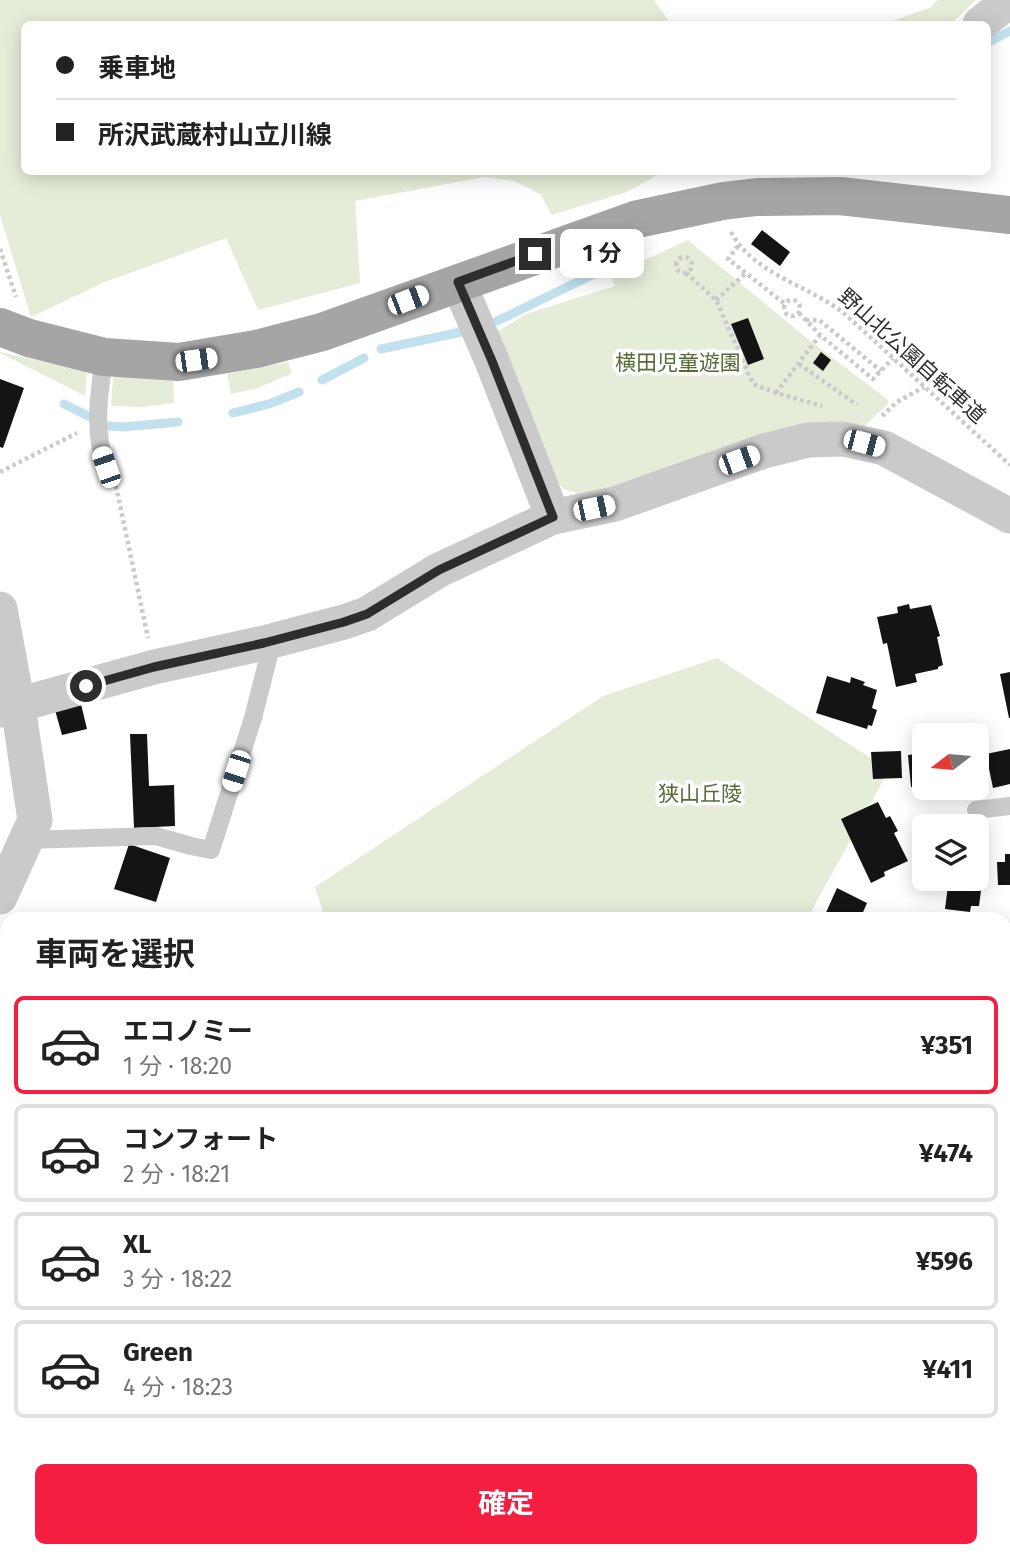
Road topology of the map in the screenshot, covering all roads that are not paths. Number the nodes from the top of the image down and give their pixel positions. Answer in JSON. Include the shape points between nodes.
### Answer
{"nodes":[{"id":1,"x":1010,"y":0,"type":"edge"},
{"id":2,"x":984,"y":21,"type":"edge"},
{"id":3,"x":760,"y":184,"type":"edge"},
{"id":4,"x":1010,"y":215,"type":"edge"},
{"id":5,"x":458,"y":282,"type":"junction"},
{"id":6,"x":0,"y":327,"type":"edge"},
{"id":7,"x":104,"y":357,"type":"junction"},
{"id":8,"x":106,"y":467,"type":"road end"},
{"id":9,"x":1010,"y":516,"type":"edge"},
{"id":10,"x":553,"y":517,"type":"junction"},
{"id":11,"x":0,"y":609,"type":"edge"},
{"id":12,"x":264,"y":643,"type":"junction"},
{"id":13,"x":9,"y":708,"type":"edge"},
{"id":14,"x":1010,"y":806,"type":"edge"},
{"id":15,"x":976,"y":810,"type":"dead end"},
{"id":16,"x":26,"y":841,"type":"junction"},
{"id":17,"x":0,"y":897,"type":"edge"}],
"edges":[{"from":1,"to":2,"type":"street"},
{"from":3,"to":4,"type":"main road"},
{"from":3,"to":5,"type":"main road","via":[[723,201],[638,219]]},
{"from":5,"to":7,"type":"main road","via":[[322,332],[256,349],[179,362]]},
{"from":5,"to":10,"type":"street"},
{"from":6,"to":7,"type":"main road"},
{"from":7,"to":8,"type":"lane","via":[[97,425]]},
{"from":9,"to":10,"type":"street","via":[[884,448],[843,439],[808,440],[764,451],[615,504]]},
{"from":10,"to":12,"type":"street","via":[[439,570],[367,614]]},
{"from":11,"to":13,"type":"street"},
{"from":12,"to":13,"type":"street","via":[[154,667]]},
{"from":12,"to":16,"type":"lane","via":[[268,659],[253,718],[211,849],[156,836]]},
{"from":13,"to":16,"type":"street","via":[[35,820]]},
{"from":14,"to":15,"type":"lane"},
{"from":16,"to":17,"type":"street"}]}
